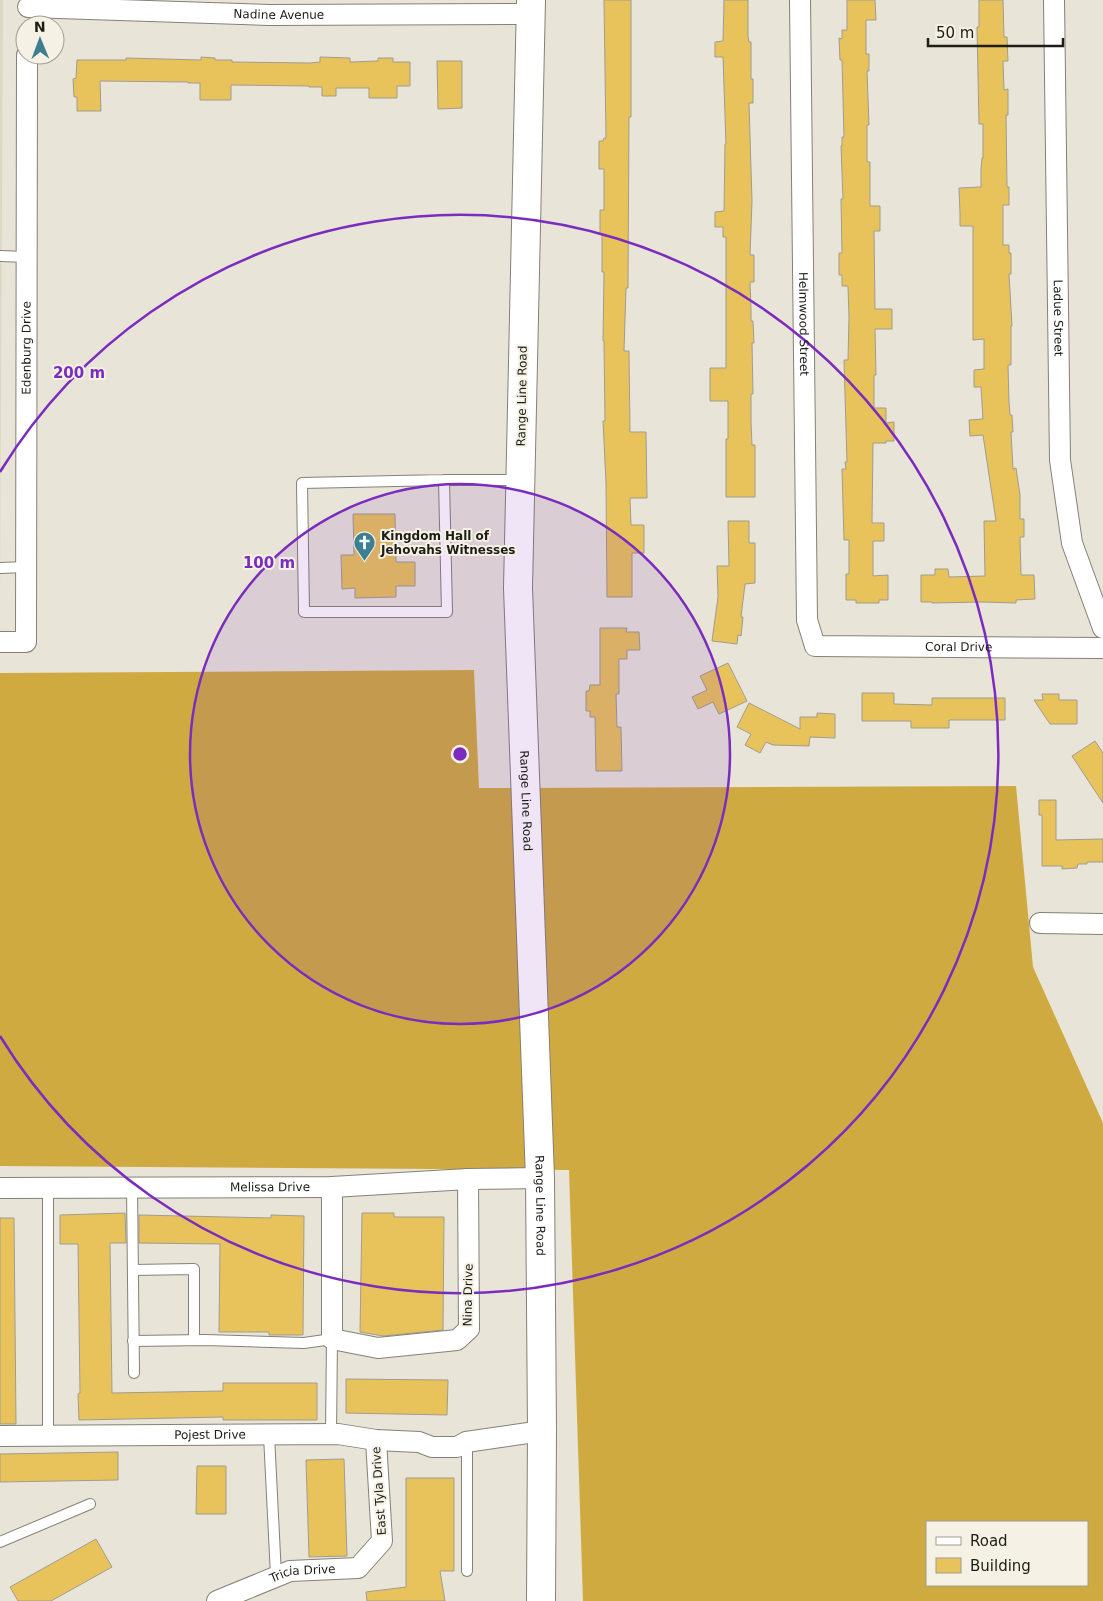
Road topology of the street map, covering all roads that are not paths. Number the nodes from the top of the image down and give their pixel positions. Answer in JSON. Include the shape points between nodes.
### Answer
{"nodes":[{"id":1,"x":800,"y":0,"type":"edge"},
{"id":2,"x":1054,"y":0,"type":"edge"},
{"id":3,"x":531,"y":7,"type":"edge"},
{"id":4,"x":269,"y":8,"type":"edge"},
{"id":5,"x":28,"y":11,"type":"edge"},
{"id":6,"x":27,"y":65,"type":"edge"},
{"id":7,"x":0,"y":256,"type":"edge"},
{"id":8,"x":27,"y":257,"type":"junction"},
{"id":9,"x":444,"y":480,"type":"junction"},
{"id":10,"x":520,"y":480,"type":"junction"},
{"id":11,"x":26,"y":567,"type":"junction"},
{"id":12,"x":0,"y":568,"type":"edge"},
{"id":13,"x":1103,"y":628,"type":"edge"},
{"id":14,"x":0,"y":642,"type":"edge"},
{"id":15,"x":815,"y":646,"type":"joint"},
{"id":16,"x":1103,"y":648,"type":"edge"},
{"id":17,"x":1040,"y":923,"type":"dead end"},
{"id":18,"x":1103,"y":924,"type":"edge"},
{"id":19,"x":540,"y":1178,"type":"junction"},
{"id":20,"x":468,"y":1179,"type":"junction"},
{"id":21,"x":332,"y":1186,"type":"junction"},
{"id":22,"x":132,"y":1187,"type":"junction"},
{"id":23,"x":0,"y":1188,"type":"edge"},
{"id":24,"x":48,"y":1188,"type":"junction"},
{"id":25,"x":132,"y":1270,"type":"junction"},
{"id":26,"x":332,"y":1339,"type":"junction"},
{"id":27,"x":194,"y":1340,"type":"junction"},
{"id":28,"x":133,"y":1341,"type":"junction"},
{"id":29,"x":134,"y":1373,"type":"dead end"},
{"id":30,"x":542,"y":1431,"type":"junction"},
{"id":31,"x":331,"y":1434,"type":"junction"},
{"id":32,"x":270,"y":1435,"type":"junction"},
{"id":33,"x":0,"y":1436,"type":"edge"},
{"id":34,"x":48,"y":1436,"type":"junction"},
{"id":35,"x":376,"y":1440,"type":"junction"},
{"id":36,"x":467,"y":1442,"type":"junction"},
{"id":37,"x":90,"y":1504,"type":"dead end"},
{"id":38,"x":382,"y":1541,"type":"joint"},
{"id":39,"x":0,"y":1542,"type":"edge"},
{"id":40,"x":467,"y":1571,"type":"dead end"},
{"id":41,"x":276,"y":1576,"type":"junction"},
{"id":42,"x":217,"y":1601,"type":"edge"},
{"id":43,"x":541,"y":1601,"type":"edge"}],
"edges":[{"from":1,"to":15,"type":"street","name":"Helmwood Street","via":[[807,620]]},
{"from":2,"to":13,"type":"street","name":"Ladue Street","via":[[1060,460],[1072,542]]},
{"from":3,"to":4,"type":"street","name":"Nadine Avenue"},
{"from":3,"to":10,"type":"main road","name":"Range Line Road"},
{"from":4,"to":5,"type":"street","name":"Nadine Avenue"},
{"from":6,"to":8,"type":"street","name":"Edenburg Drive"},
{"from":7,"to":8,"type":"lane"},
{"from":8,"to":11,"type":"street","name":"Edenburg Drive"},
{"from":9,"to":9,"type":"lane","via":[[302,483],[304,612],[447,612]]},
{"from":9,"to":10,"type":"lane"},
{"from":10,"to":19,"type":"main road","name":"Range Line Road","via":[[518,588]]},
{"from":11,"to":12,"type":"lane"},
{"from":11,"to":14,"type":"street","name":"Edenburg Drive","via":[[26,642]]},
{"from":15,"to":16,"type":"street","name":"Coral Drive"},
{"from":17,"to":18,"type":"street"},
{"from":19,"to":20,"type":"street","name":"Melissa Drive"},
{"from":19,"to":30,"type":"main road","name":"Range Line Road"},
{"from":20,"to":21,"type":"street","name":"Melissa Drive"},
{"from":20,"to":26,"type":"street","name":"Nina Drive","via":[[470,1329],[457,1340],[378,1348]]},
{"from":21,"to":22,"type":"street","name":"Melissa Drive"},
{"from":21,"to":26,"type":"street"},
{"from":22,"to":24,"type":"street","name":"Melissa Drive"},
{"from":22,"to":25,"type":"lane"},
{"from":23,"to":24,"type":"street","name":"Melissa Drive"},
{"from":24,"to":34,"type":"lane"},
{"from":25,"to":27,"type":"lane","via":[[194,1269]]},
{"from":25,"to":28,"type":"lane"},
{"from":26,"to":27,"type":"lane","name":"Nina Drive","via":[[304,1343]]},
{"from":26,"to":31,"type":"lane"},
{"from":27,"to":28,"type":"lane","name":"Nina Drive"},
{"from":28,"to":29,"type":"lane"},
{"from":30,"to":36,"type":"street","name":"Pojest Drive"},
{"from":30,"to":43,"type":"main road","name":"Range Line Road"},
{"from":31,"to":32,"type":"street","name":"Pojest Drive"},
{"from":31,"to":35,"type":"street","name":"Pojest Drive"},
{"from":32,"to":34,"type":"street","name":"Pojest Drive"},
{"from":32,"to":41,"type":"lane"},
{"from":33,"to":34,"type":"street","name":"Pojest Drive"},
{"from":35,"to":36,"type":"street","name":"Pojest Drive","via":[[419,1442],[432,1447],[457,1447]]},
{"from":35,"to":38,"type":"street","name":"East Tyla Drive"},
{"from":36,"to":40,"type":"lane"},
{"from":37,"to":39,"type":"lane"},
{"from":38,"to":41,"type":"street","name":"Tricia Drive","via":[[358,1568],[290,1571]]},
{"from":41,"to":42,"type":"street","name":"Tricia Drive"}]}
